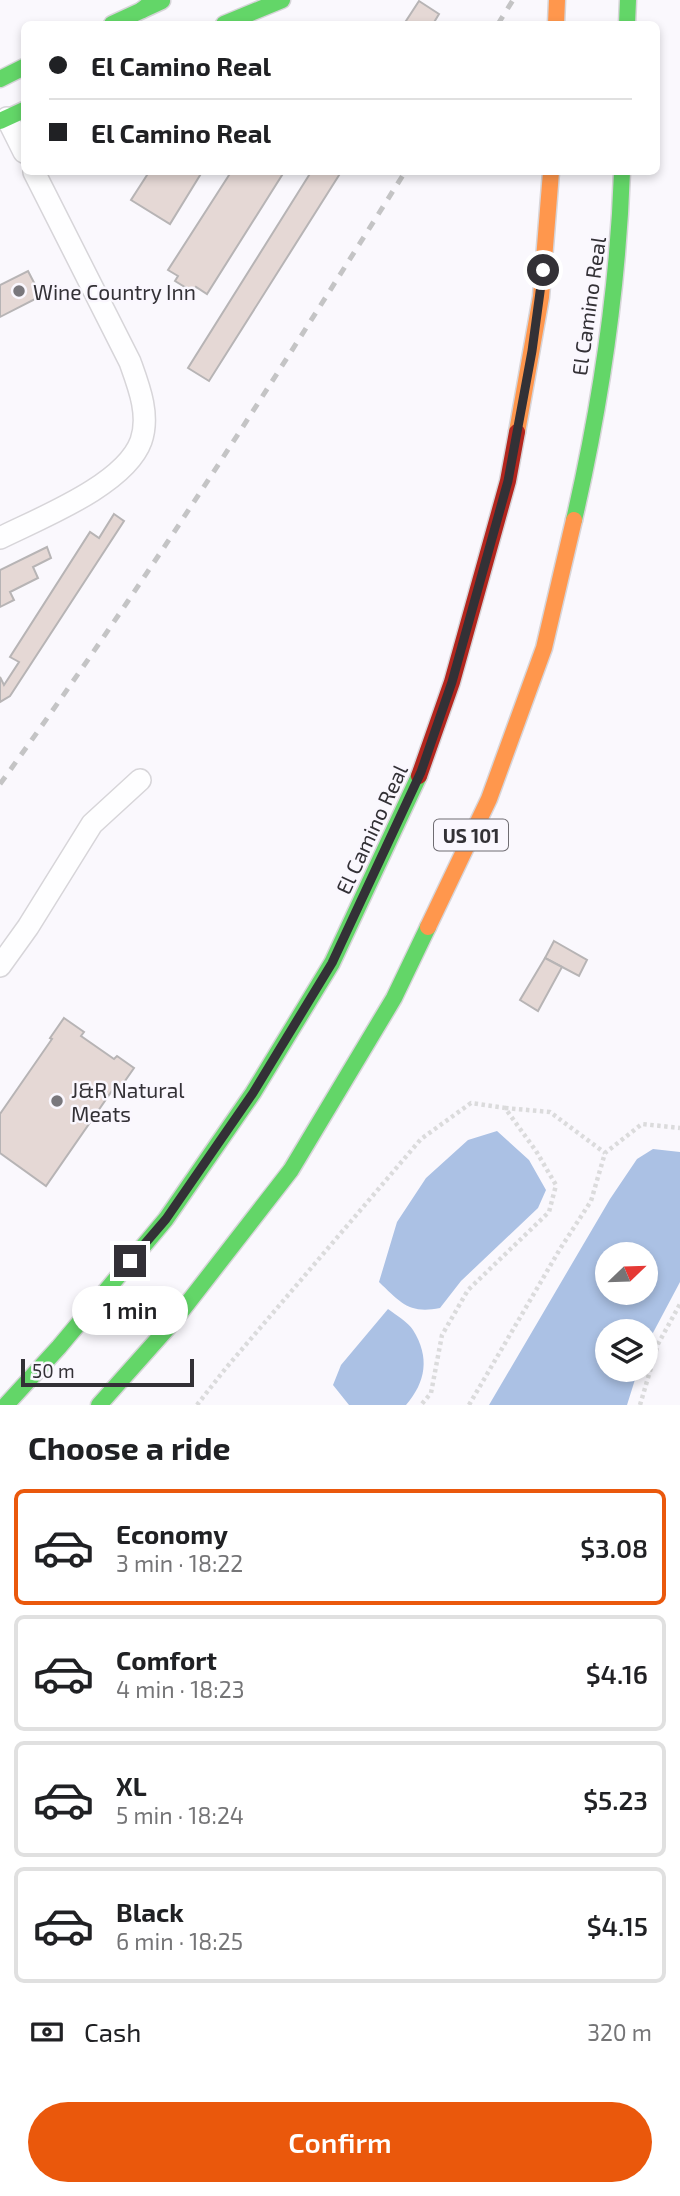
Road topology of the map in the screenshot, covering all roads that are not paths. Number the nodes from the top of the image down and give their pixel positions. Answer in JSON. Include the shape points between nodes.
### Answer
{"nodes":[{"id":1,"x":165,"y":0,"type":"edge"},
{"id":2,"x":282,"y":0,"type":"edge"},
{"id":3,"x":557,"y":0,"type":"edge"},
{"id":4,"x":628,"y":0,"type":"edge"},
{"id":5,"x":148,"y":5,"type":"edge"},
{"id":6,"x":118,"y":21,"type":"edge"},
{"id":7,"x":230,"y":21,"type":"edge"},
{"id":8,"x":556,"y":21,"type":"edge"},
{"id":9,"x":627,"y":21,"type":"edge"},
{"id":10,"x":21,"y":68,"type":"edge"},
{"id":11,"x":0,"y":79,"type":"edge"},
{"id":12,"x":8,"y":113,"type":"edge"},
{"id":13,"x":21,"y":145,"type":"edge"},
{"id":14,"x":35,"y":175,"type":"edge"},
{"id":15,"x":622,"y":175,"type":"edge"},
{"id":16,"x":551,"y":179,"type":"edge"},
{"id":17,"x":0,"y":538,"type":"edge"},
{"id":18,"x":140,"y":780,"type":"dead end"},
{"id":19,"x":0,"y":966,"type":"edge"},
{"id":20,"x":6,"y":1405,"type":"edge"},
{"id":21,"x":99,"y":1405,"type":"edge"}],
"edges":[{"from":1,"to":5,"type":"main road"},
{"from":2,"to":7,"type":"main road"},
{"from":3,"to":8,"type":"main road"},
{"from":4,"to":9,"type":"main road"},
{"from":5,"to":6,"type":"main road"},
{"from":10,"to":11,"type":"main road"},
{"from":12,"to":13,"type":"street"},
{"from":14,"to":17,"type":"street","via":[[137,381],[144,418],[140,443],[118,472],[92,492]]},
{"from":15,"to":21,"type":"main road","name":"El Camino Real","number":"US 101","via":[[619,254],[586,468],[544,648],[489,799],[394,998],[290,1170],[173,1322]]},
{"from":16,"to":20,"type":"main road","name":"El Camino Real","via":[[541,297],[508,481],[452,682],[421,772],[332,963],[253,1093],[166,1219]]},
{"from":18,"to":19,"type":"street","via":[[92,824]]}]}
